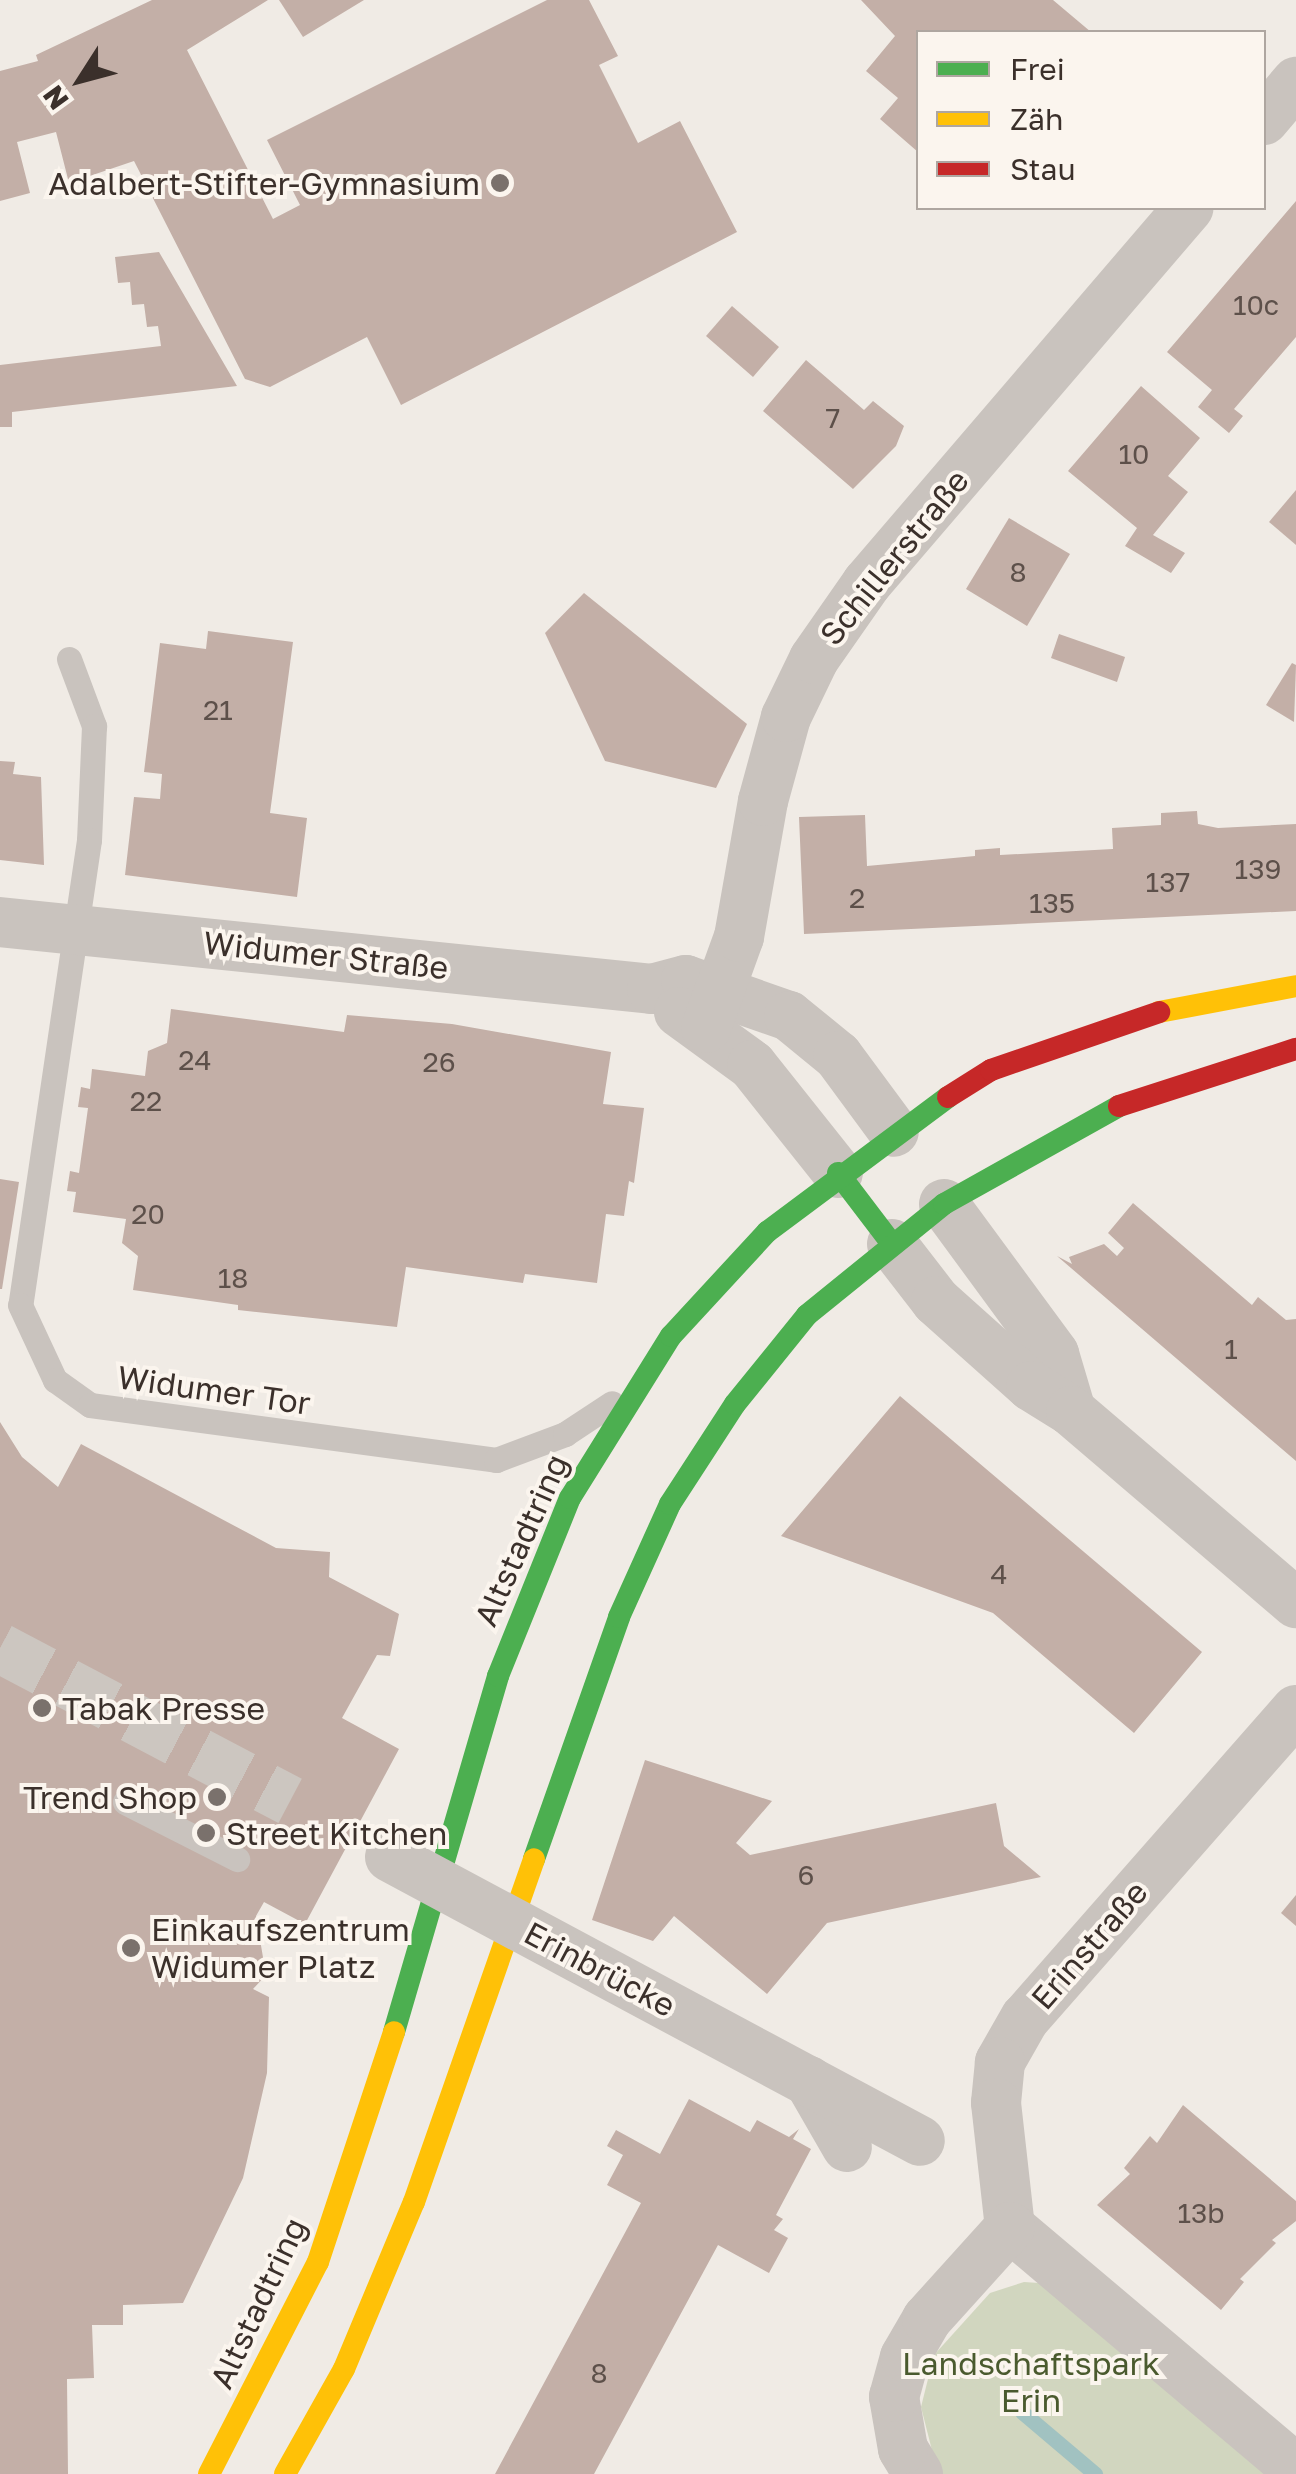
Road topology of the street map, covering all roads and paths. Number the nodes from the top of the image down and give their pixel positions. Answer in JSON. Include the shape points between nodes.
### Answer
{"nodes":[{"id":1,"x":1296,"y":82,"type":"edge"},
{"id":2,"x":1266,"y":118,"type":"edge"},
{"id":3,"x":1186,"y":210,"type":"edge"},
{"id":4,"x":69,"y":659,"type":"dead end"},
{"id":5,"x":0,"y":922,"type":"edge"},
{"id":6,"x":78,"y":932,"type":"junction"},
{"id":7,"x":1296,"y":986,"type":"edge"},
{"id":8,"x":715,"y":1009,"type":"junction"},
{"id":9,"x":1296,"y":1049,"type":"edge"},
{"id":10,"x":904,"y":1146,"type":"junction"},
{"id":11,"x":838,"y":1173,"type":"junction"},
{"id":12,"x":939,"y":1196,"type":"junction"},
{"id":13,"x":892,"y":1244,"type":"junction"},
{"id":14,"x":632,"y":1389,"type":"junction"},
{"id":15,"x":1071,"y":1412,"type":"junction"},
{"id":16,"x":1296,"y":1602,"type":"edge"},
{"id":17,"x":1296,"y":1710,"type":"edge"},
{"id":18,"x":125,"y":1802,"type":"dead end"},
{"id":19,"x":390,"y":1858,"type":"dead end"},
{"id":20,"x":236,"y":1859,"type":"dead end"},
{"id":21,"x":809,"y":2081,"type":"junction"},
{"id":22,"x":920,"y":2142,"type":"dead end"},
{"id":23,"x":847,"y":2147,"type":"dead end"},
{"id":24,"x":1010,"y":2226,"type":"junction"},
{"id":25,"x":1296,"y":2469,"type":"edge"},
{"id":26,"x":209,"y":2474,"type":"edge"},
{"id":27,"x":285,"y":2474,"type":"edge"},
{"id":28,"x":918,"y":2474,"type":"edge"}],
"edges":[{"from":1,"to":2,"type":"street"},
{"from":3,"to":8,"type":"street","name":"Schillerstraße","via":[[868,583],[814,659],[786,716]]},
{"from":4,"to":6,"type":"lane","name":"Widumer Tor","via":[[94,726]]},
{"from":5,"to":6,"type":"street","name":"Widumer Straße"},
{"from":6,"to":8,"type":"street","name":"Widumer Straße","via":[[652,989],[686,980]]},
{"from":6,"to":14,"type":"lane","name":"Widumer Tor","via":[[20,1305],[47,1366],[68,1392],[90,1405],[496,1460],[565,1434]]},
{"from":7,"to":10,"type":"main road","name":"Altstadtring","via":[[1184,1003],[1034,1051]]},
{"from":8,"to":10,"type":"street","name":"Widumer Straße","via":[[789,1016],[838,1056]]},
{"from":8,"to":11,"type":"street","name":"Widumer Straße"},
{"from":9,"to":12,"type":"main road","via":[[1108,1110]]},
{"from":10,"to":11,"type":"main road","name":"Altstadtring"},
{"from":11,"to":13,"type":"main road"},
{"from":11,"to":14,"type":"main road","name":"Altstadtring","via":[[712,1286]]},
{"from":12,"to":13,"type":"main road"},
{"from":12,"to":15,"type":"street","via":[[1054,1354]]},
{"from":13,"to":15,"type":"street","via":[[936,1301],[1030,1386]]},
{"from":13,"to":27,"type":"main road","via":[[807,1315],[736,1404],[670,1504],[619,1616],[414,2202],[344,2369]]},
{"from":14,"to":26,"type":"main road","name":"Altstadtring","via":[[570,1498],[504,1659],[395,2035],[318,2262]]},
{"from":15,"to":16,"type":"street"},
{"from":17,"to":24,"type":"street","name":"Erinstraße","via":[[1025,2018],[1000,2062],[996,2103]]},
{"from":18,"to":20,"type":"lane"},
{"from":19,"to":21,"type":"street","name":"Erinbrücke","bridge":true},
{"from":21,"to":22,"type":"street","name":"Erinbrücke","bridge":true},
{"from":21,"to":23,"type":"street"},
{"from":24,"to":25,"type":"street"},
{"from":24,"to":28,"type":"street","via":[[927,2319],[905,2357],[894,2397],[904,2449]]}]}
